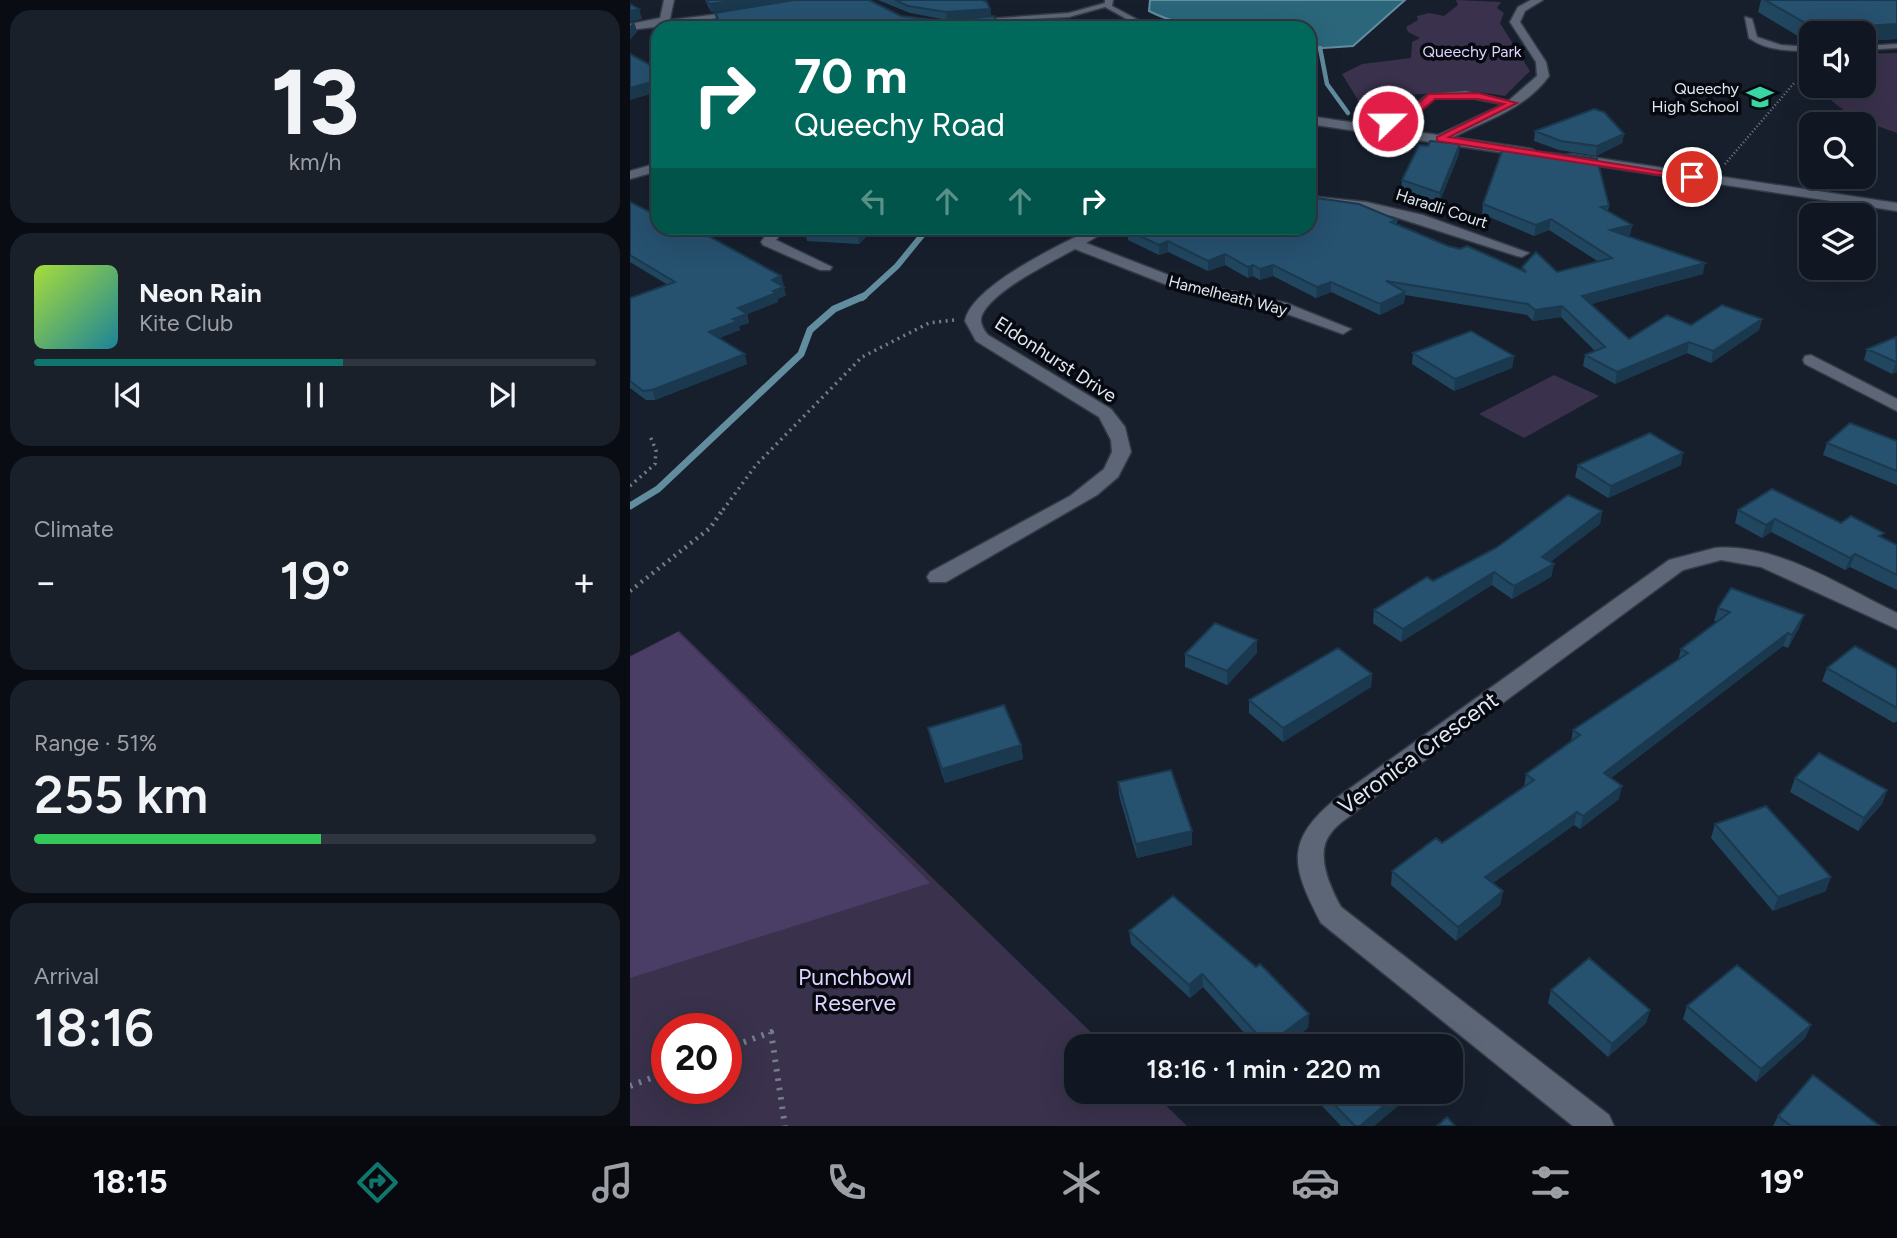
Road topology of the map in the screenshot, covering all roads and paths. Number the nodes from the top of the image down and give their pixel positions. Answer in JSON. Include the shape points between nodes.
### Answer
{"nodes":[{"id":1,"x":669,"y":0,"type":"edge"},
{"id":2,"x":1538,"y":0,"type":"edge"},
{"id":3,"x":1108,"y":2,"type":"edge"},
{"id":4,"x":755,"y":13,"type":"edge"},
{"id":5,"x":1748,"y":19,"type":"dead end"},
{"id":6,"x":665,"y":21,"type":"edge"},
{"id":7,"x":689,"y":21,"type":"edge"},
{"id":8,"x":965,"y":21,"type":"edge"},
{"id":9,"x":1138,"y":21,"type":"edge"},
{"id":10,"x":651,"y":25,"type":"edge"},
{"id":11,"x":630,"y":27,"type":"edge"},
{"id":12,"x":1897,"y":46,"type":"edge"},
{"id":13,"x":1876,"y":47,"type":"edge"},
{"id":14,"x":1799,"y":49,"type":"edge"},
{"id":15,"x":1795,"y":82,"type":"dead end"},
{"id":16,"x":1513,"y":103,"type":"junction"},
{"id":17,"x":1316,"y":121,"type":"edge"},
{"id":18,"x":1357,"y":127,"type":"junction"},
{"id":19,"x":1440,"y":139,"type":"junction"},
{"id":20,"x":651,"y":169,"type":"edge"},
{"id":21,"x":630,"y":175,"type":"edge"},
{"id":22,"x":1719,"y":181,"type":"junction"},
{"id":23,"x":1316,"y":201,"type":"edge"},
{"id":24,"x":1897,"y":207,"type":"edge"},
{"id":25,"x":773,"y":235,"type":"edge"},
{"id":26,"x":1090,"y":235,"type":"edge"},
{"id":27,"x":1074,"y":243,"type":"junction"},
{"id":28,"x":1522,"y":253,"type":"dead end"},
{"id":29,"x":825,"y":267,"type":"dead end"},
{"id":30,"x":972,"y":318,"type":"junction"},
{"id":31,"x":1343,"y":329,"type":"dead end"},
{"id":32,"x":1811,"y":360,"type":"dead end"},
{"id":33,"x":1897,"y":406,"type":"edge"},
{"id":34,"x":650,"y":436,"type":"dead end"},
{"id":35,"x":630,"y":486,"type":"edge"},
{"id":36,"x":938,"y":577,"type":"dead end"},
{"id":37,"x":630,"y":591,"type":"edge"},
{"id":38,"x":1897,"y":622,"type":"edge"},
{"id":39,"x":742,"y":1043,"type":"edge"},
{"id":40,"x":651,"y":1078,"type":"edge"},
{"id":41,"x":630,"y":1086,"type":"edge"},
{"id":42,"x":785,"y":1126,"type":"edge"},
{"id":43,"x":1598,"y":1126,"type":"edge"}],
"edges":[{"from":1,"to":6,"type":"street"},
{"from":2,"to":16,"type":"street","via":[[1521,9],[1515,22],[1541,62],[1543,76]]},
{"from":3,"to":8,"type":"lane","via":[[1069,15]]},
{"from":3,"to":9,"type":"lane"},
{"from":4,"to":7,"type":"street"},
{"from":5,"to":14,"type":"lane","via":[[1753,38],[1761,43]]},
{"from":10,"to":11,"type":"street"},
{"from":12,"to":13,"type":"lane"},
{"from":15,"to":22,"type":"path","via":[[1727,159]]},
{"from":16,"to":18,"type":"lane","via":[[1466,94],[1432,96],[1406,115]]},
{"from":16,"to":19,"type":"street"},
{"from":17,"to":18,"type":"street"},
{"from":18,"to":19,"type":"street"},
{"from":19,"to":22,"type":"street"},
{"from":20,"to":21,"type":"street"},
{"from":22,"to":24,"type":"street"},
{"from":23,"to":28,"type":"street","name":"Haradli Court","via":[[1419,216]]},
{"from":25,"to":29,"type":"street","via":[[768,242]]},
{"from":26,"to":27,"type":"street","name":"Eldonhurst Drive"},
{"from":27,"to":30,"type":"street","name":"Eldonhurst Drive","via":[[998,291],[978,306]]},
{"from":27,"to":31,"type":"street","name":"Hamelheath Way","via":[[1180,285],[1280,306]]},
{"from":30,"to":36,"type":"street","name":"Eldonhurst Drive","via":[[982,338],[1105,413],[1119,428],[1123,442],[1121,457],[1111,473],[1088,493]]},
{"from":30,"to":37,"type":"path","via":[[929,323],[862,357],[756,465],[709,528]]},
{"from":32,"to":33,"type":"street"},
{"from":34,"to":35,"type":"path","via":[[655,464]]},
{"from":38,"to":43,"type":"street","name":"Veronica Crescent","via":[[1757,559],[1728,554],[1698,557],[1665,573],[1320,827],[1311,857],[1315,887],[1331,915]]},
{"from":39,"to":42,"type":"path","via":[[771,1032]]},
{"from":40,"to":41,"type":"path"}]}
